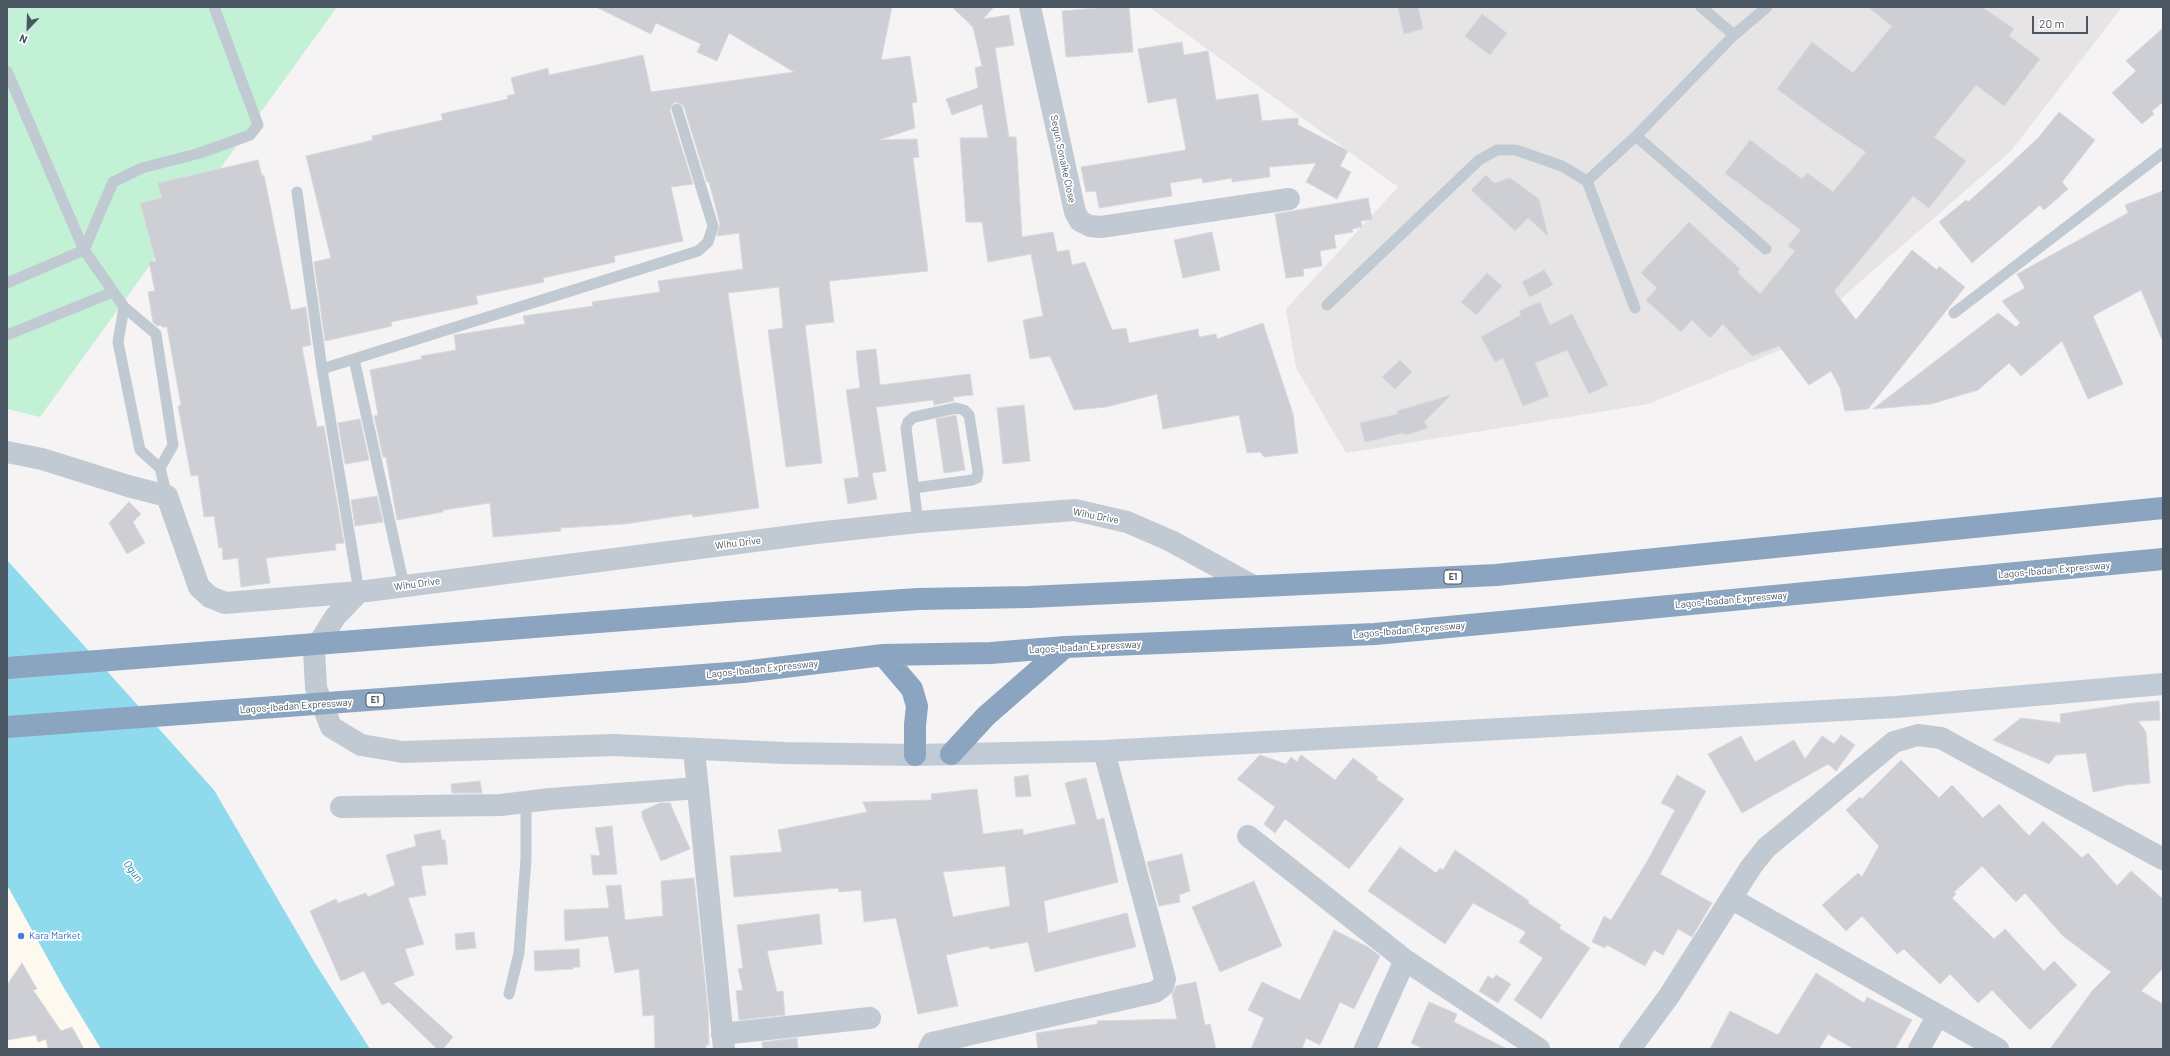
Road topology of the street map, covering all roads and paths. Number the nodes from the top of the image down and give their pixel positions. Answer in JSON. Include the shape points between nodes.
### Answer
{"nodes":[{"id":1,"x":214,"y":7,"type":"edge"},
{"id":2,"x":1030,"y":7,"type":"edge"},
{"id":3,"x":1701,"y":7,"type":"edge"},
{"id":4,"x":1767,"y":7,"type":"edge"},
{"id":5,"x":1734,"y":35,"type":"junction"},
{"id":6,"x":7,"y":71,"type":"edge"},
{"id":7,"x":677,"y":109,"type":"dead end"},
{"id":8,"x":1636,"y":136,"type":"junction"},
{"id":9,"x":2163,"y":153,"type":"edge"},
{"id":10,"x":1587,"y":181,"type":"junction"},
{"id":11,"x":297,"y":192,"type":"dead end"},
{"id":12,"x":1289,"y":199,"type":"dead end"},
{"id":13,"x":1766,"y":249,"type":"dead end"},
{"id":14,"x":84,"y":250,"type":"junction"},
{"id":15,"x":7,"y":283,"type":"edge"},
{"id":16,"x":113,"y":292,"type":"junction"},
{"id":17,"x":1327,"y":305,"type":"dead end"},
{"id":18,"x":124,"y":307,"type":"junction"},
{"id":19,"x":1635,"y":308,"type":"dead end"},
{"id":20,"x":1954,"y":313,"type":"dead end"},
{"id":21,"x":7,"y":335,"type":"edge"},
{"id":22,"x":354,"y":359,"type":"junction"},
{"id":23,"x":322,"y":369,"type":"junction"},
{"id":24,"x":7,"y":452,"type":"edge"},
{"id":25,"x":160,"y":468,"type":"junction"},
{"id":26,"x":914,"y":488,"type":"junction"},
{"id":27,"x":167,"y":496,"type":"junction"},
{"id":28,"x":2163,"y":508,"type":"edge"},
{"id":29,"x":918,"y":522,"type":"junction"},
{"id":30,"x":2163,"y":559,"type":"edge"},
{"id":31,"x":404,"y":586,"type":"junction"},
{"id":32,"x":1253,"y":586,"type":"junction"},
{"id":33,"x":359,"y":592,"type":"junction"},
{"id":34,"x":1065,"y":647,"type":"junction"},
{"id":35,"x":883,"y":655,"type":"junction"},
{"id":36,"x":7,"y":668,"type":"edge"},
{"id":37,"x":2163,"y":684,"type":"edge"},
{"id":38,"x":7,"y":727,"type":"edge"},
{"id":39,"x":614,"y":745,"type":"joint"},
{"id":40,"x":694,"y":750,"type":"junction"},
{"id":41,"x":1104,"y":751,"type":"junction"},
{"id":42,"x":951,"y":754,"type":"junction"},
{"id":43,"x":915,"y":755,"type":"junction"},
{"id":44,"x":698,"y":788,"type":"junction"},
{"id":45,"x":526,"y":801,"type":"junction"},
{"id":46,"x":341,"y":807,"type":"dead end"},
{"id":47,"x":1248,"y":836,"type":"dead end"},
{"id":48,"x":2163,"y":859,"type":"edge"},
{"id":49,"x":1732,"y":899,"type":"junction"},
{"id":50,"x":1405,"y":960,"type":"junction"},
{"id":51,"x":510,"y":994,"type":"dead end"},
{"id":52,"x":1938,"y":1015,"type":"junction"},
{"id":53,"x":870,"y":1018,"type":"dead end"},
{"id":54,"x":723,"y":1042,"type":"edge"},
{"id":55,"x":929,"y":1049,"type":"edge"},
{"id":56,"x":1365,"y":1049,"type":"edge"},
{"id":57,"x":1539,"y":1049,"type":"edge"},
{"id":58,"x":1630,"y":1049,"type":"edge"},
{"id":59,"x":1919,"y":1049,"type":"edge"},
{"id":60,"x":1998,"y":1049,"type":"edge"}],
"edges":[{"from":1,"to":14,"type":"lane","via":[[258,125],[250,135],[200,153],[142,168],[113,182]]},
{"from":2,"to":12,"type":"street","name":"Segun Sonaike Close","via":[[1074,212],[1080,221],[1090,226],[1101,227]]},
{"from":3,"to":5,"type":"lane"},
{"from":4,"to":5,"type":"lane"},
{"from":5,"to":8,"type":"lane"},
{"from":6,"to":14,"type":"lane"},
{"from":7,"to":22,"type":"lane","via":[[713,226],[708,242],[698,251]]},
{"from":8,"to":10,"type":"lane"},
{"from":8,"to":13,"type":"lane"},
{"from":9,"to":20,"type":"lane"},
{"from":10,"to":17,"type":"lane","via":[[1538,156],[1516,150],[1497,150],[1480,160]]},
{"from":10,"to":19,"type":"lane"},
{"from":11,"to":23,"type":"lane"},
{"from":14,"to":15,"type":"lane"},
{"from":14,"to":16,"type":"lane"},
{"from":16,"to":18,"type":"lane"},
{"from":16,"to":21,"type":"lane"},
{"from":18,"to":25,"type":"lane","via":[[118,342],[140,450]]},
{"from":18,"to":25,"type":"lane","via":[[156,334],[173,445]]},
{"from":22,"to":23,"type":"lane"},
{"from":22,"to":31,"type":"lane"},
{"from":23,"to":33,"type":"lane"},
{"from":24,"to":27,"type":"street","via":[[42,459]]},
{"from":25,"to":27,"type":"lane"},
{"from":26,"to":26,"type":"lane","via":[[977,478],[969,415],[964,410],[956,408],[914,417],[908,422],[906,428]]},
{"from":26,"to":29,"type":"lane"},
{"from":27,"to":33,"type":"street","name":"Wihu Drive","via":[[199,587],[210,597],[225,603]]},
{"from":28,"to":32,"type":"highway","number":"E1","via":[[1496,575]]},
{"from":29,"to":31,"type":"street","name":"Wihu Drive"},
{"from":29,"to":32,"type":"street","name":"Wihu Drive","via":[[1075,510],[1127,522],[1171,542]]},
{"from":30,"to":34,"type":"highway","name":"Lagos-Ibadan Expressway","number":"E1","via":[[1375,634]]},
{"from":31,"to":33,"type":"street","name":"Wihu Drive"},
{"from":32,"to":36,"type":"highway","number":"E1","via":[[1037,597],[918,599]]},
{"from":33,"to":39,"type":"street","via":[[335,617],[314,651],[316,688],[331,727],[361,745],[403,752]]},
{"from":34,"to":35,"type":"highway","name":"Lagos-Ibadan Expressway","number":"E1","via":[[991,653]]},
{"from":34,"to":42,"type":"highway","via":[[986,716]]},
{"from":35,"to":38,"type":"highway","name":"Lagos-Ibadan Expressway","number":"E1","via":[[743,672]]},
{"from":35,"to":43,"type":"highway","via":[[912,689],[917,706]]},
{"from":37,"to":41,"type":"main road","via":[[1896,707]]},
{"from":39,"to":40,"type":"main road"},
{"from":40,"to":43,"type":"main road"},
{"from":40,"to":44,"type":"street"},
{"from":41,"to":42,"type":"main road"},
{"from":41,"to":55,"type":"street","via":[[1165,979],[1162,986],[1156,992],[932,1044]]},
{"from":42,"to":43,"type":"main road"},
{"from":44,"to":45,"type":"street"},
{"from":44,"to":54,"type":"street"},
{"from":45,"to":46,"type":"street","via":[[501,805]]},
{"from":45,"to":51,"type":"lane","via":[[526,858],[519,953]]},
{"from":47,"to":50,"type":"street"},
{"from":48,"to":49,"type":"street","via":[[1941,738],[1918,735],[1894,742],[1766,848]]},
{"from":49,"to":52,"type":"street"},
{"from":49,"to":58,"type":"street","via":[[1669,996]]},
{"from":50,"to":56,"type":"street"},
{"from":50,"to":57,"type":"street"},
{"from":52,"to":59,"type":"street"},
{"from":52,"to":60,"type":"street"},
{"from":53,"to":54,"type":"street"}]}
